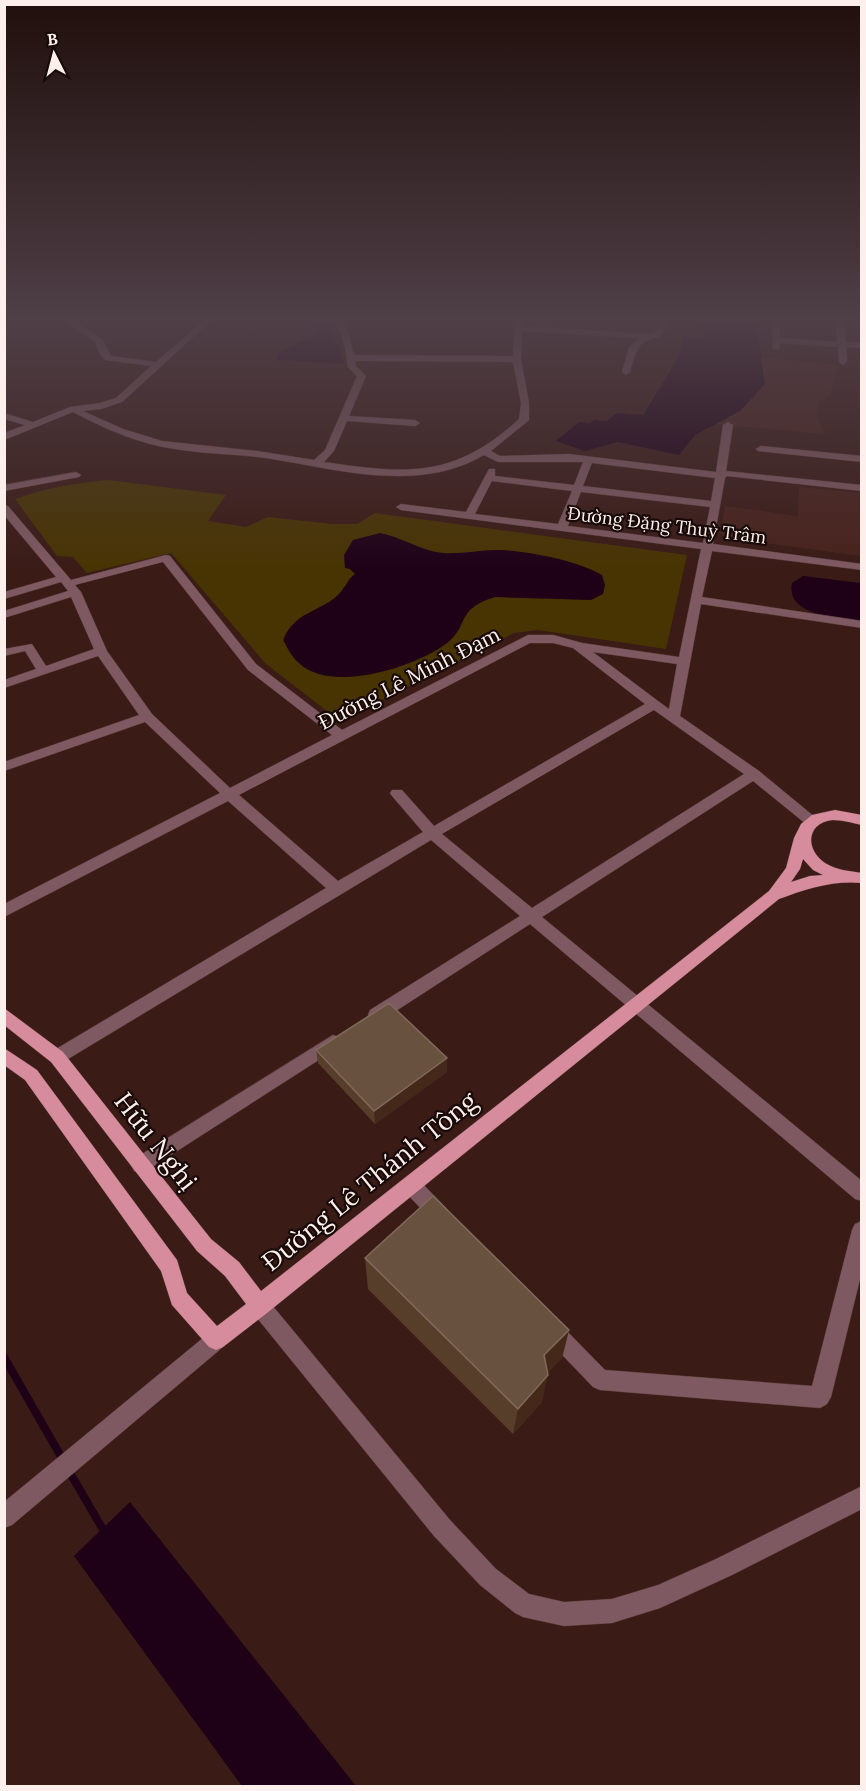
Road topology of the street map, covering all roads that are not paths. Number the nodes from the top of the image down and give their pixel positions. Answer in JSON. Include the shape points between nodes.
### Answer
{"nodes":[{"id":1,"x":111,"y":403,"type":"edge"},
{"id":2,"x":351,"y":403,"type":"edge"},
{"id":3,"x":525,"y":403,"type":"edge"},
{"id":4,"x":73,"y":409,"type":"junction"},
{"id":5,"x":4,"y":416,"type":"edge"},
{"id":6,"x":345,"y":418,"type":"junction"},
{"id":7,"x":416,"y":423,"type":"dead end"},
{"id":8,"x":34,"y":425,"type":"junction"},
{"id":9,"x":728,"y":426,"type":"dead end"},
{"id":10,"x":4,"y":437,"type":"edge"},
{"id":11,"x":760,"y":449,"type":"dead end"},
{"id":12,"x":483,"y":451,"type":"junction"},
{"id":13,"x":498,"y":459,"type":"junction"},
{"id":14,"x":590,"y":459,"type":"junction"},
{"id":15,"x":861,"y":459,"type":"edge"},
{"id":16,"x":317,"y":463,"type":"junction"},
{"id":17,"x":722,"y":474,"type":"junction"},
{"id":18,"x":76,"y":475,"type":"dead end"},
{"id":19,"x":489,"y":478,"type":"junction"},
{"id":20,"x":4,"y":488,"type":"edge"},
{"id":21,"x":861,"y":488,"type":"edge"},
{"id":22,"x":578,"y":489,"type":"junction"},
{"id":23,"x":716,"y":505,"type":"junction"},
{"id":24,"x":401,"y":507,"type":"dead end"},
{"id":25,"x":4,"y":508,"type":"edge"},
{"id":26,"x":469,"y":516,"type":"junction"},
{"id":27,"x":562,"y":528,"type":"junction"},
{"id":28,"x":707,"y":547,"type":"junction"},
{"id":29,"x":861,"y":567,"type":"edge"},
{"id":30,"x":68,"y":585,"type":"junction"},
{"id":31,"x":4,"y":596,"type":"edge"},
{"id":32,"x":697,"y":600,"type":"junction"},
{"id":33,"x":4,"y":615,"type":"edge"},
{"id":34,"x":861,"y":625,"type":"edge"},
{"id":35,"x":577,"y":645,"type":"junction"},
{"id":36,"x":101,"y":651,"type":"junction"},
{"id":37,"x":4,"y":653,"type":"edge"},
{"id":38,"x":683,"y":661,"type":"junction"},
{"id":39,"x":43,"y":671,"type":"junction"},
{"id":40,"x":4,"y":684,"type":"edge"},
{"id":41,"x":654,"y":704,"type":"junction"},
{"id":42,"x":147,"y":717,"type":"junction"},
{"id":43,"x":674,"y":717,"type":"junction"},
{"id":44,"x":342,"y":736,"type":"junction"},
{"id":45,"x":4,"y":767,"type":"edge"},
{"id":46,"x":754,"y":774,"type":"junction"},
{"id":47,"x":397,"y":793,"type":"dead end"},
{"id":48,"x":229,"y":794,"type":"junction"},
{"id":49,"x":861,"y":810,"type":"edge"},
{"id":50,"x":836,"y":815,"type":"junction"},
{"id":51,"x":861,"y":820,"type":"edge"},
{"id":52,"x":811,"y":821,"type":"junction"},
{"id":53,"x":433,"y":834,"type":"junction"},
{"id":54,"x":801,"y":838,"type":"junction"},
{"id":55,"x":858,"y":880,"type":"edge"},
{"id":56,"x":337,"y":888,"type":"junction"},
{"id":57,"x":774,"y":895,"type":"junction"},
{"id":58,"x":4,"y":911,"type":"edge"},
{"id":59,"x":531,"y":916,"type":"junction"},
{"id":60,"x":637,"y":1005,"type":"junction"},
{"id":61,"x":4,"y":1015,"type":"edge"},
{"id":62,"x":4,"y":1055,"type":"edge"},
{"id":63,"x":57,"y":1057,"type":"junction"},
{"id":64,"x":140,"y":1165,"type":"junction"},
{"id":65,"x":411,"y":1185,"type":"junction"},
{"id":66,"x":861,"y":1193,"type":"edge"},
{"id":67,"x":452,"y":1227,"type":"edge"},
{"id":68,"x":861,"y":1230,"type":"edge"},
{"id":69,"x":260,"y":1306,"type":"junction"},
{"id":70,"x":534,"y":1312,"type":"edge"},
{"id":71,"x":216,"y":1340,"type":"junction"},
{"id":72,"x":861,"y":1497,"type":"edge"},
{"id":73,"x":5,"y":1517,"type":"edge"}],
"edges":[{"from":1,"to":4,"type":"street"},
{"from":2,"to":6,"type":"street"},
{"from":3,"to":12,"type":"street","via":[[524,420]]},
{"from":4,"to":8,"type":"street"},
{"from":4,"to":16,"type":"street","via":[[112,430],[168,446]]},
{"from":5,"to":8,"type":"street"},
{"from":6,"to":7,"type":"street"},
{"from":6,"to":16,"type":"street","via":[[329,451]]},
{"from":8,"to":10,"type":"street"},
{"from":9,"to":17,"type":"street"},
{"from":11,"to":15,"type":"street"},
{"from":12,"to":13,"type":"street"},
{"from":12,"to":16,"type":"street","via":[[440,470],[377,471]]},
{"from":13,"to":14,"type":"street"},
{"from":13,"to":19,"type":"street"},
{"from":14,"to":17,"type":"street"},
{"from":14,"to":22,"type":"street"},
{"from":17,"to":21,"type":"street"},
{"from":17,"to":23,"type":"street"},
{"from":18,"to":20,"type":"street"},
{"from":19,"to":22,"type":"street"},
{"from":19,"to":26,"type":"street"},
{"from":22,"to":23,"type":"street"},
{"from":22,"to":27,"type":"street"},
{"from":23,"to":28,"type":"street"},
{"from":24,"to":26,"type":"street","name":"Đường Đặng Thuỳ Trâm"},
{"from":25,"to":30,"type":"street"},
{"from":26,"to":27,"type":"street","name":"Đường Đặng Thuỳ Trâm"},
{"from":27,"to":28,"type":"street","name":"Đường Đặng Thuỳ Trâm"},
{"from":28,"to":29,"type":"street","name":"Đường Đặng Thuỳ Trâm"},
{"from":28,"to":32,"type":"street"},
{"from":30,"to":31,"type":"street"},
{"from":30,"to":33,"type":"street"},
{"from":30,"to":36,"type":"street"},
{"from":30,"to":44,"type":"street","via":[[166,558],[252,667]]},
{"from":32,"to":34,"type":"street"},
{"from":32,"to":38,"type":"street"},
{"from":35,"to":38,"type":"street"},
{"from":35,"to":41,"type":"street","name":"Đường Lê Minh Đạm"},
{"from":35,"to":44,"type":"street","name":"Đường Lê Minh Đạm","via":[[553,639],[528,639]]},
{"from":36,"to":39,"type":"street"},
{"from":36,"to":42,"type":"street"},
{"from":37,"to":39,"type":"street","via":[[28,647]]},
{"from":38,"to":43,"type":"street"},
{"from":39,"to":40,"type":"street"},
{"from":41,"to":43,"type":"street","name":"Đường Lê Minh Đạm"},
{"from":41,"to":53,"type":"street"},
{"from":42,"to":45,"type":"street"},
{"from":42,"to":48,"type":"street"},
{"from":43,"to":46,"type":"street","name":"Đường Lê Minh Đạm"},
{"from":44,"to":48,"type":"street","name":"Đường Lê Minh Đạm"},
{"from":46,"to":52,"type":"street","name":"Đường Lê Minh Đạm"},
{"from":46,"to":59,"type":"street"},
{"from":47,"to":53,"type":"street"},
{"from":48,"to":56,"type":"street"},
{"from":48,"to":58,"type":"street","name":"Đường Lê Minh Đạm"},
{"from":49,"to":50,"type":"main road"},
{"from":50,"to":51,"type":"main road"},
{"from":50,"to":52,"type":"main road"},
{"from":52,"to":54,"type":"main road","name":"Đường Lê Thánh Tông"},
{"from":53,"to":56,"type":"street"},
{"from":53,"to":59,"type":"street"},
{"from":54,"to":55,"type":"main road","via":[[810,859],[836,875]]},
{"from":54,"to":57,"type":"main road","name":"Đường Lê Thánh Tông","via":[[793,869]]},
{"from":55,"to":57,"type":"main road","name":"Đường Lê Thánh Tông","via":[[810,881]]},
{"from":56,"to":63,"type":"street"},
{"from":57,"to":60,"type":"main road","name":"Đường Lê Thánh Tông"},
{"from":59,"to":60,"type":"street"},
{"from":59,"to":64,"type":"street"},
{"from":60,"to":65,"type":"main road","name":"Đường Lê Thánh Tông"},
{"from":60,"to":66,"type":"street"},
{"from":61,"to":63,"type":"main road","name":"Hữu Nghị"},
{"from":62,"to":71,"type":"main road","via":[[31,1075],[170,1268],[179,1298]]},
{"from":63,"to":64,"type":"main road","name":"Hữu Nghị"},
{"from":64,"to":69,"type":"main road","name":"Hữu Nghị","via":[[204,1245],[232,1269]]},
{"from":65,"to":67,"type":"street"},
{"from":65,"to":69,"type":"main road","name":"Đường Lê Thánh Tông"},
{"from":68,"to":70,"type":"street","via":[[820,1397],[600,1380]]},
{"from":69,"to":71,"type":"main road","name":"Đường Lê Thánh Tông"},
{"from":69,"to":72,"type":"street","via":[[442,1528],[488,1577],[523,1605],[564,1614],[612,1611],[660,1596]]},
{"from":71,"to":73,"type":"street","name":"Đường Lê Thánh Tông"}]}
